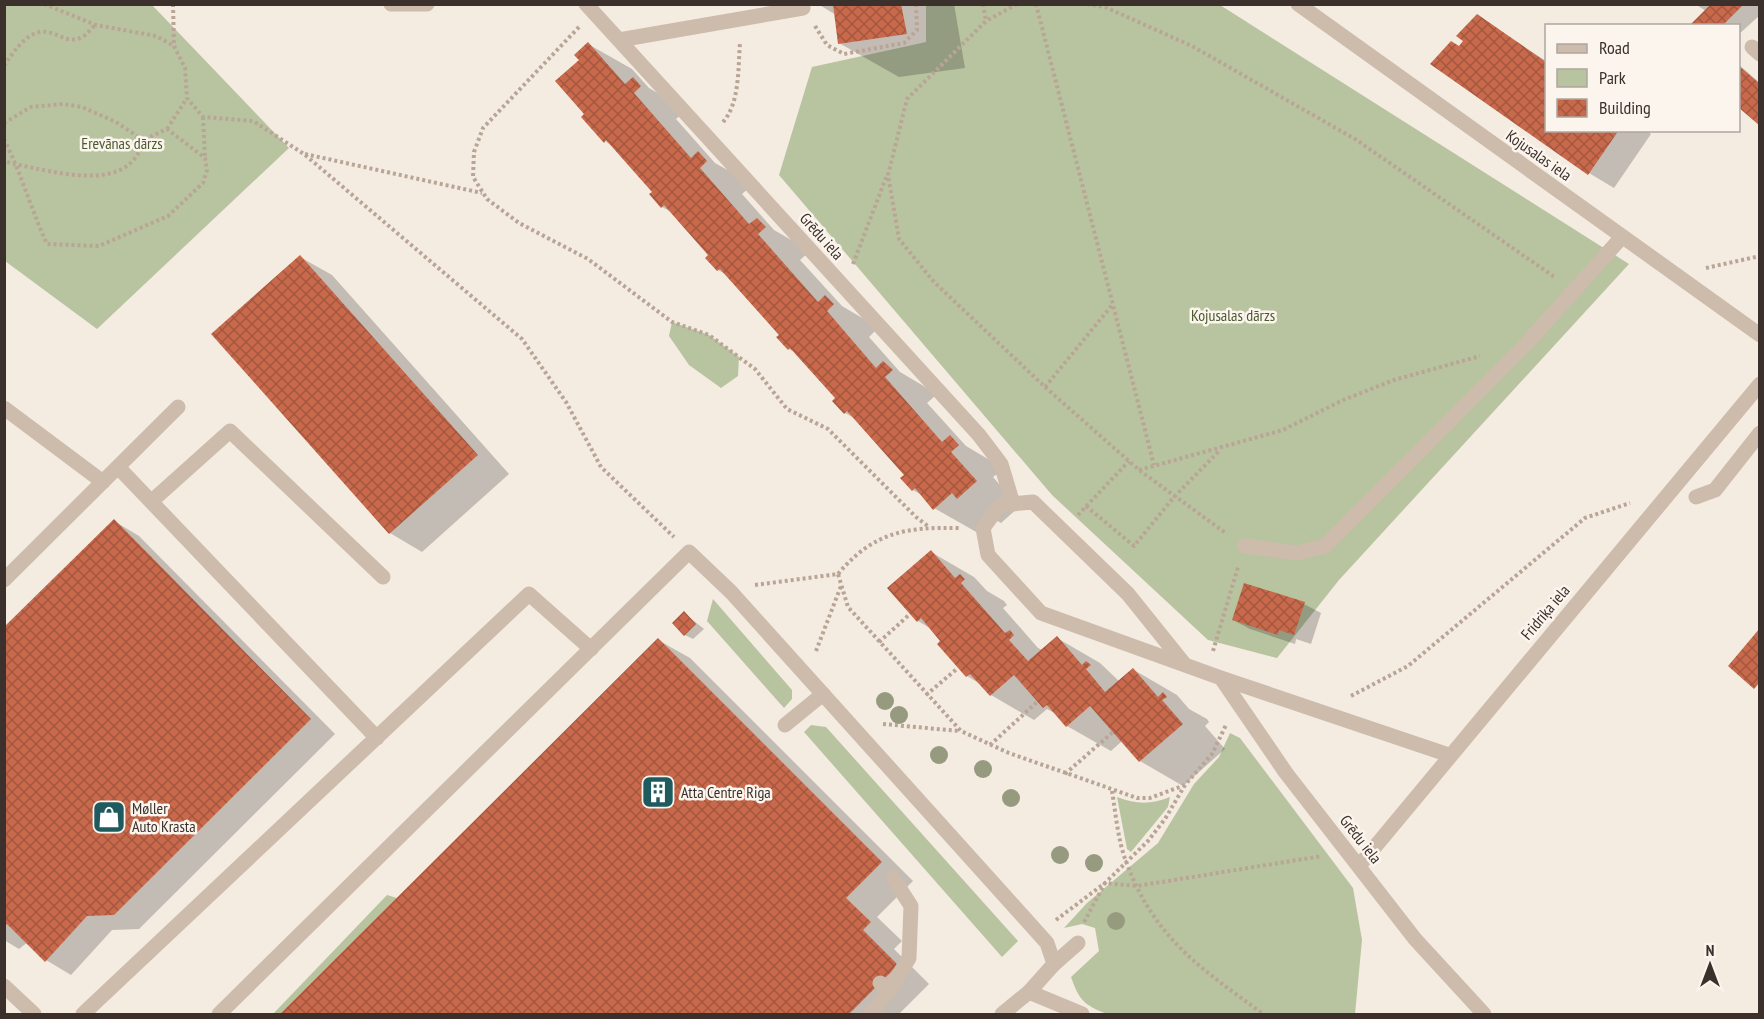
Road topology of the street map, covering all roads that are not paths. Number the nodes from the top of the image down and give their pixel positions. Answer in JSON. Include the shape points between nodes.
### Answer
{"nodes":[{"id":1,"x":391,"y":4,"type":"edge"},
{"id":2,"x":428,"y":4,"type":"edge"},
{"id":3,"x":1298,"y":4,"type":"edge"},
{"id":4,"x":590,"y":8,"type":"edge"},
{"id":5,"x":803,"y":8,"type":"road end"},
{"id":6,"x":619,"y":40,"type":"junction"},
{"id":7,"x":1622,"y":238,"type":"junction"},
{"id":8,"x":1760,"y":335,"type":"edge"},
{"id":9,"x":1760,"y":384,"type":"edge"},
{"id":10,"x":178,"y":407,"type":"dead end"},
{"id":11,"x":5,"y":409,"type":"edge"},
{"id":12,"x":1760,"y":433,"type":"edge"},
{"id":13,"x":118,"y":467,"type":"junction"},
{"id":14,"x":103,"y":482,"type":"junction"},
{"id":15,"x":1696,"y":497,"type":"dead end"},
{"id":16,"x":153,"y":500,"type":"junction"},
{"id":17,"x":1013,"y":504,"type":"junction"},
{"id":18,"x":1245,"y":546,"type":"road end"},
{"id":19,"x":383,"y":577,"type":"dead end"},
{"id":20,"x":4,"y":580,"type":"edge"},
{"id":21,"x":591,"y":649,"type":"junction"},
{"id":22,"x":1185,"y":665,"type":"junction"},
{"id":23,"x":1214,"y":675,"type":"junction"},
{"id":24,"x":823,"y":694,"type":"junction"},
{"id":25,"x":785,"y":725,"type":"dead end"},
{"id":26,"x":376,"y":738,"type":"junction"},
{"id":27,"x":1449,"y":755,"type":"junction"},
{"id":28,"x":1359,"y":866,"type":"junction"},
{"id":29,"x":893,"y":878,"type":"dead end"},
{"id":30,"x":1078,"y":944,"type":"road end"},
{"id":31,"x":1054,"y":964,"type":"junction"},
{"id":32,"x":4,"y":986,"type":"edge"},
{"id":33,"x":1029,"y":992,"type":"junction"},
{"id":34,"x":34,"y":1014,"type":"edge"},
{"id":35,"x":83,"y":1014,"type":"edge"},
{"id":36,"x":219,"y":1014,"type":"edge"},
{"id":37,"x":871,"y":1014,"type":"edge"},
{"id":38,"x":1002,"y":1014,"type":"edge"},
{"id":39,"x":1082,"y":1014,"type":"edge"},
{"id":40,"x":1484,"y":1014,"type":"edge"}],
"edges":[{"from":1,"to":2,"type":"street"},
{"from":3,"to":7,"type":"street","name":"Kojusalas iela"},
{"from":4,"to":6,"type":"street","name":"Grēdu iela"},
{"from":5,"to":6,"type":"street"},
{"from":6,"to":17,"type":"street","name":"Grēdu iela","via":[[979,435],[1001,464]]},
{"from":7,"to":8,"type":"street","name":"Kojusalas iela"},
{"from":7,"to":18,"type":"street","via":[[1527,343],[1325,546],[1297,553]]},
{"from":9,"to":27,"type":"street","name":"Fridriķa iela"},
{"from":10,"to":13,"type":"street"},
{"from":11,"to":14,"type":"street"},
{"from":12,"to":15,"type":"street","via":[[1715,490]]},
{"from":13,"to":14,"type":"street"},
{"from":13,"to":16,"type":"street"},
{"from":14,"to":20,"type":"street"},
{"from":16,"to":19,"type":"street","via":[[230,431]]},
{"from":16,"to":26,"type":"street"},
{"from":17,"to":22,"type":"street","via":[[1033,502],[1128,594]]},
{"from":17,"to":22,"type":"street","via":[[1000,505],[982,528],[988,555],[1041,613]]},
{"from":21,"to":24,"type":"street","via":[[689,552],[731,592]]},
{"from":21,"to":26,"type":"street","via":[[530,594]]},
{"from":21,"to":36,"type":"street"},
{"from":22,"to":23,"type":"street"},
{"from":23,"to":27,"type":"street"},
{"from":23,"to":28,"type":"street","name":"Grēdu iela"},
{"from":24,"to":25,"type":"street"},
{"from":24,"to":31,"type":"street","via":[[1040,935]]},
{"from":26,"to":35,"type":"street"},
{"from":27,"to":28,"type":"street","name":"Fridriķa iela"},
{"from":28,"to":40,"type":"street","name":"Grēdu iela","via":[[1415,939]]},
{"from":29,"to":37,"type":"street","via":[[911,906],[909,958],[885,986]]},
{"from":30,"to":31,"type":"street"},
{"from":31,"to":33,"type":"street"},
{"from":32,"to":34,"type":"street"},
{"from":33,"to":38,"type":"street"},
{"from":33,"to":39,"type":"street"}]}
